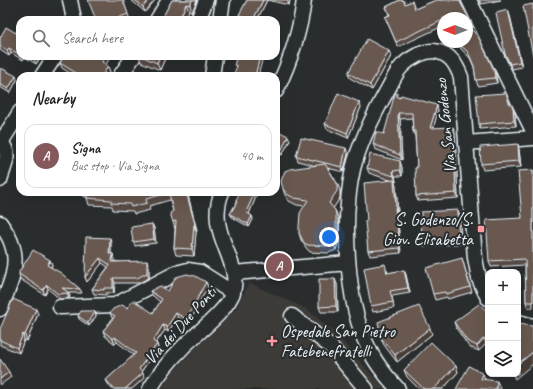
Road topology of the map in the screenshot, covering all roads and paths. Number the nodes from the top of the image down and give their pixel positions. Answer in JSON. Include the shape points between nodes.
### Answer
{"nodes":[{"id":1,"x":70,"y":0,"type":"edge"},
{"id":2,"x":169,"y":0,"type":"edge"},
{"id":3,"x":206,"y":0,"type":"edge"},
{"id":4,"x":223,"y":0,"type":"edge"},
{"id":5,"x":304,"y":0,"type":"edge"},
{"id":6,"x":469,"y":0,"type":"edge"},
{"id":7,"x":73,"y":16,"type":"edge"},
{"id":8,"x":159,"y":16,"type":"edge"},
{"id":9,"x":200,"y":16,"type":"edge"},
{"id":10,"x":221,"y":16,"type":"edge"},
{"id":11,"x":53,"y":60,"type":"edge"},
{"id":12,"x":131,"y":60,"type":"edge"},
{"id":13,"x":214,"y":60,"type":"edge"},
{"id":14,"x":47,"y":72,"type":"edge"},
{"id":15,"x":123,"y":72,"type":"edge"},
{"id":16,"x":213,"y":72,"type":"edge"},
{"id":17,"x":280,"y":83,"type":"edge"},
{"id":18,"x":16,"y":119,"type":"edge"},
{"id":19,"x":533,"y":131,"type":"edge"},
{"id":20,"x":533,"y":138,"type":"edge"},
{"id":21,"x":1,"y":143,"type":"edge"},
{"id":22,"x":466,"y":143,"type":"junction"},
{"id":23,"x":0,"y":180,"type":"edge"},
{"id":24,"x":221,"y":196,"type":"edge"},
{"id":25,"x":0,"y":223,"type":"edge"},
{"id":26,"x":348,"y":263,"type":"junction"},
{"id":27,"x":234,"y":273,"type":"junction"},
{"id":28,"x":485,"y":292,"type":"edge"},
{"id":29,"x":233,"y":293,"type":"junction"},
{"id":30,"x":60,"y":307,"type":"dead end"},
{"id":31,"x":0,"y":309,"type":"edge"},
{"id":32,"x":292,"y":316,"type":"dead end"},
{"id":33,"x":521,"y":323,"type":"edge"},
{"id":34,"x":533,"y":326,"type":"edge"},
{"id":35,"x":150,"y":389,"type":"edge"},
{"id":36,"x":366,"y":389,"type":"edge"},
{"id":37,"x":398,"y":389,"type":"edge"}],
"edges":[{"from":1,"to":7,"type":"street"},
{"from":2,"to":8,"type":"street"},
{"from":3,"to":9,"type":"street"},
{"from":4,"to":10,"type":"street"},
{"from":5,"to":17,"type":"street","via":[[293,52]]},
{"from":6,"to":19,"type":"street"},
{"from":11,"to":14,"type":"street"},
{"from":12,"to":15,"type":"street"},
{"from":13,"to":16,"type":"street"},
{"from":18,"to":21,"type":"street"},
{"from":20,"to":22,"type":"street"},
{"from":21,"to":23,"type":"street","via":[[7,154]]},
{"from":22,"to":26,"type":"street","name":"Via San Godenzo","via":[[461,81],[453,61],[448,56],[436,52],[426,52],[413,57],[400,68],[377,108],[355,161],[349,197]]},
{"from":22,"to":28,"type":"street","name":"Via San Godenzo","via":[[475,258],[479,279]]},
{"from":24,"to":27,"type":"street","name":"Via dei Due Ponti","via":[[218,223]]},
{"from":25,"to":31,"type":"street","via":[[13,245],[14,261],[10,282]]},
{"from":26,"to":27,"type":"street"},
{"from":26,"to":37,"type":"street","name":"Via San Godenzo","via":[[363,338],[373,358]]},
{"from":27,"to":29,"type":"street","name":"Via dei Due Ponti"},
{"from":29,"to":30,"type":"street","via":[[200,272],[188,270],[176,273],[115,305]]},
{"from":29,"to":35,"type":"street","name":"Via dei Due Ponti","via":[[219,313],[163,369]]},
{"from":32,"to":36,"type":"street","via":[[331,347]]},
{"from":33,"to":34,"type":"street"}]}
